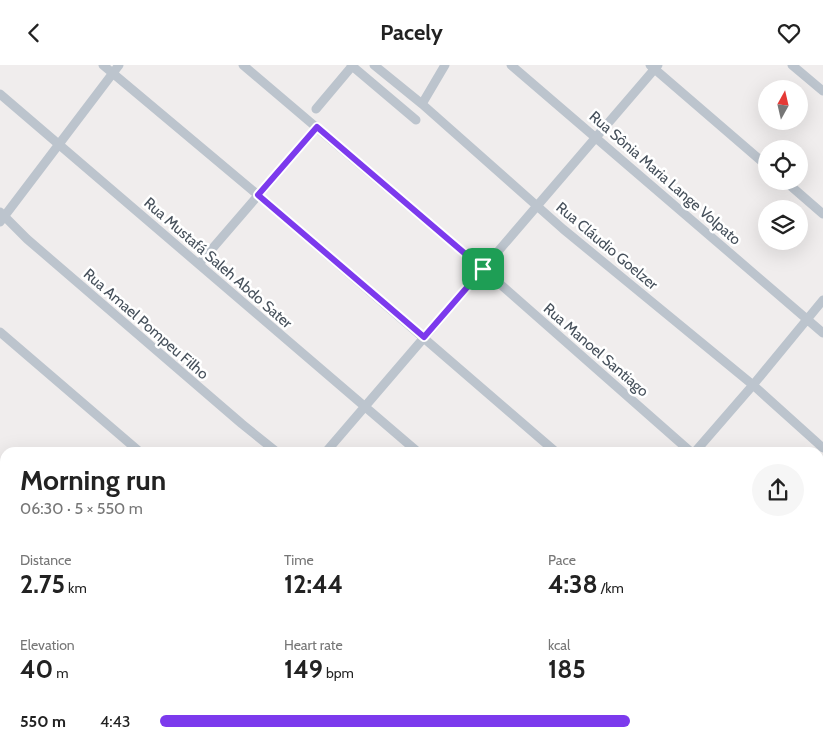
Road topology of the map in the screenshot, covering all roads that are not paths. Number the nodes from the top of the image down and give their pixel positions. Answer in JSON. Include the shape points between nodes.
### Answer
{"nodes":[{"id":1,"x":103,"y":65,"type":"edge"},
{"id":2,"x":119,"y":65,"type":"edge"},
{"id":3,"x":244,"y":65,"type":"edge"},
{"id":4,"x":352,"y":65,"type":"edge"},
{"id":5,"x":374,"y":65,"type":"edge"},
{"id":6,"x":445,"y":65,"type":"edge"},
{"id":7,"x":511,"y":65,"type":"edge"},
{"id":8,"x":792,"y":65,"type":"edge"},
{"id":9,"x":654,"y":66,"type":"edge"},
{"id":10,"x":113,"y":73,"type":"junction"},
{"id":11,"x":823,"y":91,"type":"edge"},
{"id":12,"x":0,"y":94,"type":"edge"},
{"id":13,"x":422,"y":104,"type":"junction"},
{"id":14,"x":316,"y":109,"type":"dead end"},
{"id":15,"x":416,"y":120,"type":"dead end"},
{"id":16,"x":317,"y":127,"type":"junction"},
{"id":17,"x":597,"y":138,"type":"junction"},
{"id":18,"x":60,"y":145,"type":"junction"},
{"id":19,"x":758,"y":158,"type":"edge"},
{"id":20,"x":795,"y":190,"type":"edge"},
{"id":21,"x":258,"y":195,"type":"junction"},
{"id":22,"x":539,"y":206,"type":"junction"},
{"id":23,"x":823,"y":214,"type":"edge"},
{"id":24,"x":2,"y":217,"type":"edge"},
{"id":25,"x":199,"y":264,"type":"junction"},
{"id":26,"x":483,"y":269,"type":"junction"},
{"id":27,"x":823,"y":300,"type":"edge"},
{"id":28,"x":807,"y":319,"type":"junction"},
{"id":29,"x":0,"y":332,"type":"edge"},
{"id":30,"x":823,"y":333,"type":"edge"},
{"id":31,"x":424,"y":337,"type":"junction"},
{"id":32,"x":753,"y":385,"type":"junction"},
{"id":33,"x":364,"y":406,"type":"junction"},
{"id":34,"x":134,"y":447,"type":"edge"},
{"id":35,"x":270,"y":447,"type":"edge"},
{"id":36,"x":330,"y":447,"type":"edge"},
{"id":37,"x":412,"y":447,"type":"edge"},
{"id":38,"x":550,"y":447,"type":"edge"},
{"id":39,"x":686,"y":447,"type":"edge"},
{"id":40,"x":698,"y":447,"type":"edge"},
{"id":41,"x":822,"y":447,"type":"edge"}],
"edges":[{"from":1,"to":10,"type":"street"},
{"from":2,"to":10,"type":"street"},
{"from":3,"to":16,"type":"street","name":"Rua Manoel Santiago"},
{"from":4,"to":14,"type":"street"},
{"from":4,"to":15,"type":"street"},
{"from":5,"to":13,"type":"street","name":"Rua Cláudio Goelzer"},
{"from":6,"to":13,"type":"street"},
{"from":7,"to":17,"type":"street","name":"Rua Sônia Maria Lange Volpato"},
{"from":8,"to":11,"type":"street"},
{"from":9,"to":17,"type":"street"},
{"from":9,"to":19,"type":"street"},
{"from":10,"to":18,"type":"street"},
{"from":10,"to":21,"type":"street"},
{"from":12,"to":18,"type":"street","name":"Rua Mustafá Saleh Abdo Sater"},
{"from":13,"to":22,"type":"street","name":"Rua Cláudio Goelzer"},
{"from":16,"to":21,"type":"street"},
{"from":16,"to":26,"type":"street","name":"Rua Manoel Santiago"},
{"from":17,"to":22,"type":"street"},
{"from":17,"to":28,"type":"street","name":"Rua Sônia Maria Lange Volpato"},
{"from":18,"to":24,"type":"street"},
{"from":18,"to":25,"type":"street","name":"Rua Mustafá Saleh Abdo Sater"},
{"from":20,"to":23,"type":"street"},
{"from":21,"to":25,"type":"street"},
{"from":21,"to":31,"type":"street"},
{"from":22,"to":26,"type":"street"},
{"from":22,"to":32,"type":"street","name":"Rua Cláudio Goelzer"},
{"from":24,"to":35,"type":"street","name":"Rua Amael Pompeu Filho"},
{"from":25,"to":33,"type":"street","name":"Rua Mustafá Saleh Abdo Sater"},
{"from":26,"to":31,"type":"street"},
{"from":26,"to":39,"type":"street","name":"Rua Manoel Santiago"},
{"from":27,"to":28,"type":"street"},
{"from":28,"to":30,"type":"street","name":"Rua Sônia Maria Lange Volpato"},
{"from":28,"to":32,"type":"street"},
{"from":29,"to":34,"type":"street"},
{"from":31,"to":33,"type":"street"},
{"from":31,"to":38,"type":"street"},
{"from":32,"to":40,"type":"street"},
{"from":32,"to":41,"type":"street","name":"Rua Cláudio Goelzer"},
{"from":33,"to":36,"type":"street"},
{"from":33,"to":37,"type":"street","name":"Rua Mustafá Saleh Abdo Sater"}]}
